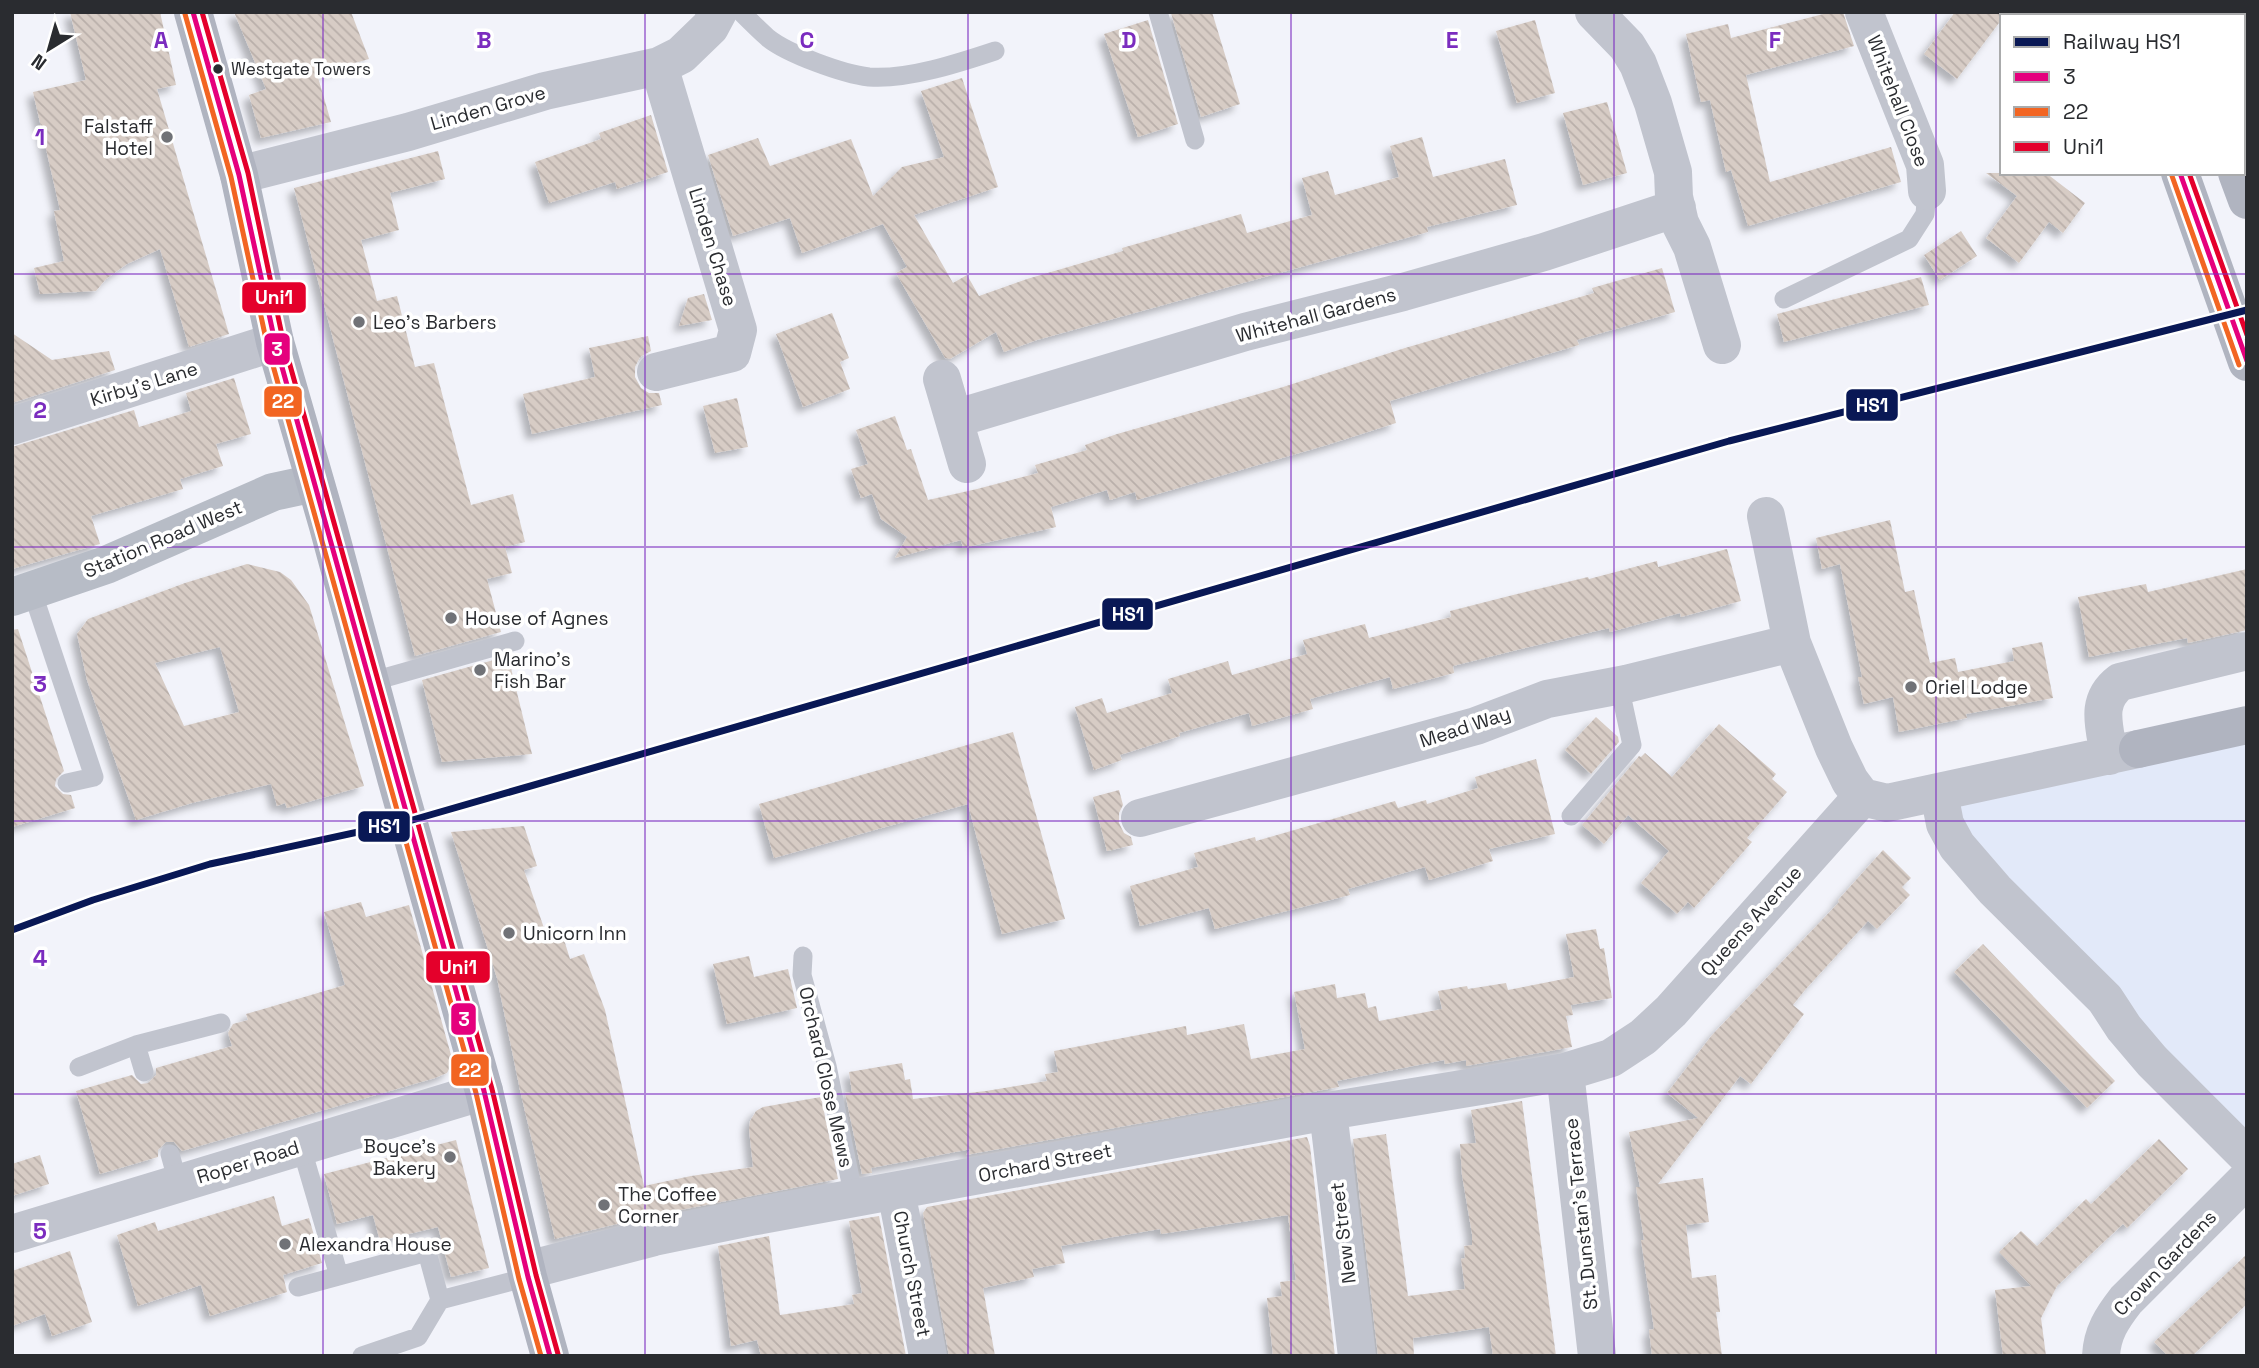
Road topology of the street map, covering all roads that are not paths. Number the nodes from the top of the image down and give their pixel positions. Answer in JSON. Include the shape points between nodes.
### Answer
{"nodes":[{"id":1,"x":193,"y":12,"type":"edge"},
{"id":2,"x":718,"y":12,"type":"edge"},
{"id":3,"x":741,"y":12,"type":"edge"},
{"id":4,"x":1158,"y":12,"type":"edge"},
{"id":5,"x":1864,"y":12,"type":"edge"},
{"id":6,"x":1600,"y":14,"type":"edge"},
{"id":7,"x":995,"y":51,"type":"dead end"},
{"id":8,"x":659,"y":66,"type":"junction"},
{"id":9,"x":1195,"y":140,"type":"dead end"},
{"id":10,"x":239,"y":175,"type":"junction"},
{"id":11,"x":2181,"y":175,"type":"edge"},
{"id":12,"x":2238,"y":175,"type":"edge"},
{"id":13,"x":1927,"y":191,"type":"joint"},
{"id":14,"x":2247,"y":200,"type":"edge"},
{"id":15,"x":1677,"y":208,"type":"junction"},
{"id":16,"x":1784,"y":299,"type":"dead end"},
{"id":17,"x":275,"y":342,"type":"junction"},
{"id":18,"x":1722,"y":345,"type":"dead end"},
{"id":19,"x":2245,"y":356,"type":"edge"},
{"id":20,"x":656,"y":372,"type":"dead end"},
{"id":21,"x":942,"y":379,"type":"dead end"},
{"id":22,"x":954,"y":419,"type":"junction"},
{"id":23,"x":12,"y":426,"type":"edge"},
{"id":24,"x":967,"y":464,"type":"dead end"},
{"id":25,"x":314,"y":483,"type":"junction"},
{"id":26,"x":1766,"y":516,"type":"dead end"},
{"id":27,"x":22,"y":594,"type":"edge"},
{"id":28,"x":515,"y":641,"type":"dead end"},
{"id":29,"x":1792,"y":643,"type":"junction"},
{"id":30,"x":2247,"y":651,"type":"edge"},
{"id":31,"x":370,"y":682,"type":"junction"},
{"id":32,"x":1619,"y":685,"type":"junction"},
{"id":33,"x":2247,"y":724,"type":"edge"},
{"id":34,"x":2124,"y":752,"type":"junction"},
{"id":35,"x":67,"y":783,"type":"dead end"},
{"id":36,"x":1939,"y":793,"type":"junction"},
{"id":37,"x":1863,"y":797,"type":"junction"},
{"id":38,"x":1571,"y":816,"type":"dead end"},
{"id":39,"x":1140,"y":818,"type":"dead end"},
{"id":40,"x":803,"y":956,"type":"dead end"},
{"id":41,"x":221,"y":1023,"type":"dead end"},
{"id":42,"x":136,"y":1045,"type":"junction"},
{"id":43,"x":79,"y":1068,"type":"dead end"},
{"id":44,"x":144,"y":1072,"type":"dead end"},
{"id":45,"x":1565,"y":1072,"type":"junction"},
{"id":46,"x":484,"y":1091,"type":"junction"},
{"id":47,"x":1328,"y":1111,"type":"junction"},
{"id":48,"x":301,"y":1146,"type":"junction"},
{"id":49,"x":2247,"y":1156,"type":"edge"},
{"id":50,"x":2247,"y":1179,"type":"edge"},
{"id":51,"x":896,"y":1191,"type":"junction"},
{"id":52,"x":854,"y":1198,"type":"junction"},
{"id":53,"x":12,"y":1234,"type":"edge"},
{"id":54,"x":528,"y":1273,"type":"junction"},
{"id":55,"x":339,"y":1276,"type":"junction"},
{"id":56,"x":298,"y":1287,"type":"dead end"},
{"id":57,"x":440,"y":1300,"type":"junction"},
{"id":58,"x":362,"y":1356,"type":"edge"},
{"id":59,"x":550,"y":1356,"type":"edge"},
{"id":60,"x":928,"y":1356,"type":"edge"},
{"id":61,"x":1357,"y":1356,"type":"edge"},
{"id":62,"x":1597,"y":1356,"type":"edge"},
{"id":63,"x":2101,"y":1356,"type":"edge"}],
"edges":[{"from":1,"to":10,"type":"main road"},
{"from":2,"to":8,"type":"street","name":"Linden Grove","via":[[710,27],[681,55]]},
{"from":3,"to":7,"type":"lane","via":[[770,40],[845,72],[871,77],[937,69]]},
{"from":4,"to":9,"type":"lane"},
{"from":5,"to":13,"type":"street","name":"Whitehall Close","via":[[1925,165]]},
{"from":6,"to":15,"type":"street","via":[[1638,64],[1665,140]]},
{"from":8,"to":10,"type":"street","name":"Linden Grove","via":[[545,91]]},
{"from":8,"to":20,"type":"street","name":"Linden Chase","via":[[738,330],[732,353]]},
{"from":10,"to":17,"type":"main road"},
{"from":11,"to":19,"type":"main road"},
{"from":12,"to":14,"type":"main road"},
{"from":13,"to":16,"type":"lane","via":[[1925,214],[1909,239]]},
{"from":15,"to":18,"type":"street"},
{"from":15,"to":22,"type":"street","name":"Whitehall Gardens","via":[[1544,252],[1245,332]]},
{"from":17,"to":23,"type":"street","name":"Kirby's Lane"},
{"from":17,"to":25,"type":"main road"},
{"from":21,"to":22,"type":"street"},
{"from":22,"to":24,"type":"street"},
{"from":25,"to":27,"type":"main road","name":"Station Road West","via":[[272,492],[106,565]]},
{"from":25,"to":31,"type":"main road"},
{"from":26,"to":29,"type":"street"},
{"from":27,"to":35,"type":"lane","via":[[94,777]]},
{"from":28,"to":31,"type":"lane"},
{"from":29,"to":32,"type":"street","name":"Mead Way"},
{"from":29,"to":37,"type":"street","via":[[1834,748]]},
{"from":30,"to":34,"type":"street","via":[[2120,682],[2109,691],[2103,705]]},
{"from":31,"to":46,"type":"main road"},
{"from":32,"to":38,"type":"lane","via":[[1632,745]]},
{"from":32,"to":39,"type":"street","name":"Mead Way","via":[[1548,699],[1476,726]]},
{"from":33,"to":34,"type":"main road"},
{"from":34,"to":36,"type":"street"},
{"from":36,"to":37,"type":"street","via":[[1887,803]]},
{"from":36,"to":49,"type":"street","via":[[1945,824],[1957,846],[2105,999],[2152,1061]]},
{"from":37,"to":45,"type":"street","name":"Queens Avenue","via":[[1643,1037],[1611,1058]]},
{"from":40,"to":52,"type":"lane","name":"Orchard Close Mews","via":[[802,975],[827,1066]]},
{"from":41,"to":42,"type":"lane"},
{"from":42,"to":43,"type":"lane"},
{"from":42,"to":44,"type":"lane"},
{"from":45,"to":47,"type":"street","name":"Orchard Street"},
{"from":45,"to":62,"type":"street","name":"St. Dunstan's Terrace"},
{"from":46,"to":48,"type":"street","name":"Roper Road"},
{"from":46,"to":54,"type":"main road"},
{"from":47,"to":51,"type":"street","name":"Orchard Street"},
{"from":47,"to":61,"type":"street","name":"New Street"},
{"from":48,"to":53,"type":"street","name":"Roper Road","via":[[174,1168]]},
{"from":48,"to":55,"type":"lane"},
{"from":50,"to":63,"type":"street","name":"Crown Gardens","via":[[2126,1300],[2111,1319]]},
{"from":51,"to":52,"type":"street","name":"Orchard Street"},
{"from":51,"to":60,"type":"street","name":"Church Street"},
{"from":52,"to":54,"type":"street","name":"Orchard Street","via":[[654,1237]]},
{"from":54,"to":57,"type":"lane"},
{"from":54,"to":59,"type":"main road"},
{"from":55,"to":56,"type":"lane"},
{"from":55,"to":57,"type":"lane","via":[[427,1252]]},
{"from":57,"to":58,"type":"lane","via":[[418,1337]]}]}
